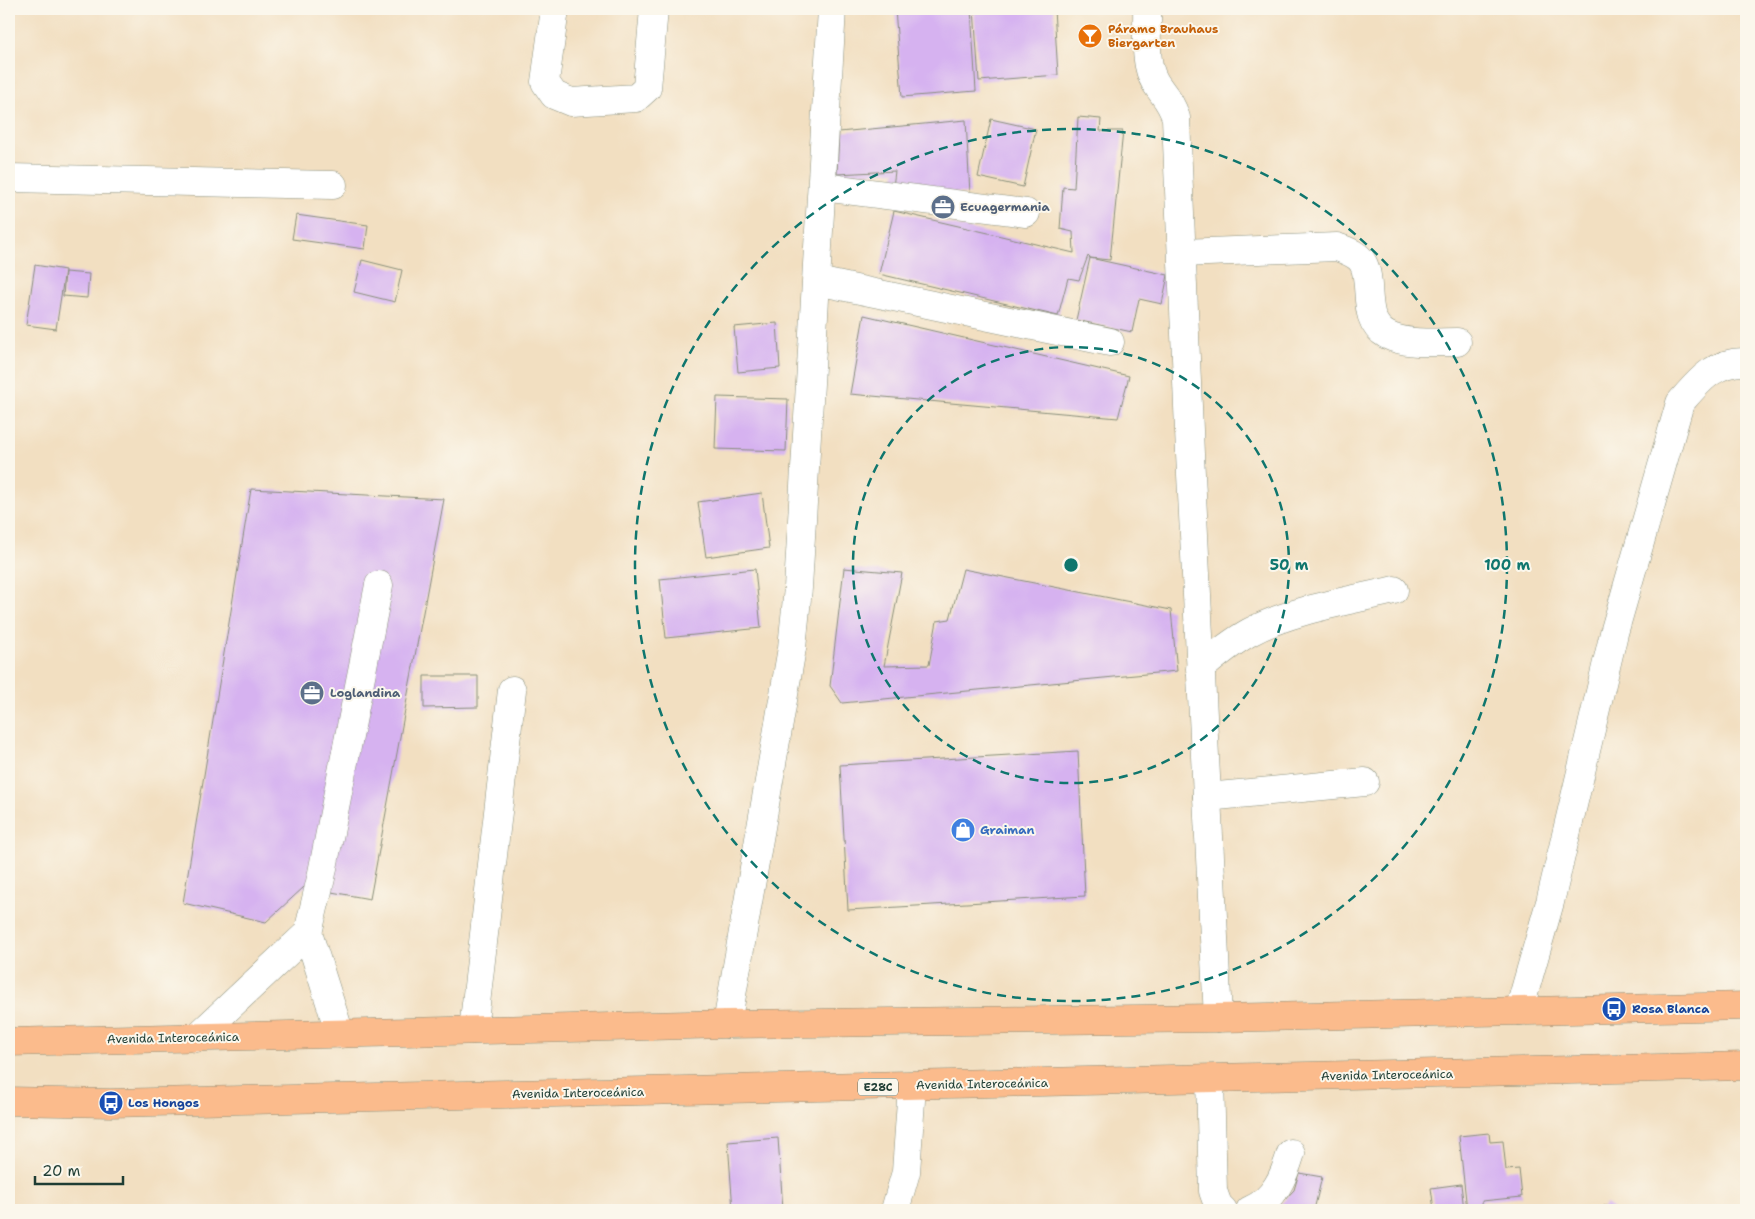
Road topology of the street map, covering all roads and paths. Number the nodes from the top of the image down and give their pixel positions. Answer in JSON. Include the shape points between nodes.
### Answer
{"nodes":[{"id":1,"x":555,"y":9,"type":"edge"},
{"id":2,"x":654,"y":9,"type":"edge"},
{"id":3,"x":832,"y":9,"type":"edge"},
{"id":4,"x":1148,"y":9,"type":"edge"},
{"id":5,"x":9,"y":178,"type":"edge"},
{"id":6,"x":333,"y":185,"type":"dead end"},
{"id":7,"x":822,"y":187,"type":"junction"},
{"id":8,"x":1026,"y":213,"type":"dead end"},
{"id":9,"x":1182,"y":254,"type":"junction"},
{"id":10,"x":816,"y":281,"type":"junction"},
{"id":11,"x":1110,"y":342,"type":"dead end"},
{"id":12,"x":1457,"y":342,"type":"dead end"},
{"id":13,"x":1746,"y":362,"type":"edge"},
{"id":14,"x":379,"y":585,"type":"dead end"},
{"id":15,"x":1394,"y":590,"type":"dead end"},
{"id":16,"x":1200,"y":668,"type":"junction"},
{"id":17,"x":512,"y":690,"type":"dead end"},
{"id":18,"x":1365,"y":782,"type":"dead end"},
{"id":19,"x":1207,"y":797,"type":"junction"},
{"id":20,"x":308,"y":933,"type":"junction"},
{"id":21,"x":1746,"y":1006,"type":"edge"},
{"id":22,"x":1520,"y":1011,"type":"junction"},
{"id":23,"x":1218,"y":1018,"type":"junction"},
{"id":24,"x":728,"y":1024,"type":"junction"},
{"id":25,"x":473,"y":1030,"type":"junction"},
{"id":26,"x":340,"y":1034,"type":"junction"},
{"id":27,"x":196,"y":1038,"type":"junction"},
{"id":28,"x":9,"y":1042,"type":"edge"},
{"id":29,"x":1746,"y":1066,"type":"edge"},
{"id":30,"x":1210,"y":1079,"type":"junction"},
{"id":31,"x":912,"y":1086,"type":"junction"},
{"id":32,"x":9,"y":1101,"type":"edge"},
{"id":33,"x":1291,"y":1153,"type":"dead end"},
{"id":34,"x":896,"y":1210,"type":"edge"},
{"id":35,"x":1223,"y":1210,"type":"edge"},
{"id":36,"x":1250,"y":1210,"type":"edge"}],
"edges":[{"from":1,"to":2,"type":"lane","via":[[545,82],[554,95],[571,102],[636,98],[646,88]]},
{"from":3,"to":7,"type":"lane"},
{"from":4,"to":9,"type":"lane","via":[[1149,67],[1155,82],[1172,104],[1176,118]]},
{"from":5,"to":6,"type":"lane"},
{"from":7,"to":8,"type":"lane"},
{"from":7,"to":10,"type":"lane"},
{"from":9,"to":12,"type":"lane","via":[[1338,247],[1354,253],[1364,264],[1371,313],[1377,326],[1387,334],[1408,341]]},
{"from":9,"to":16,"type":"lane"},
{"from":10,"to":11,"type":"lane"},
{"from":10,"to":24,"type":"lane","via":[[792,648]]},
{"from":13,"to":22,"type":"lane","via":[[1735,362],[1704,374],[1680,403],[1614,633],[1550,902]]},
{"from":14,"to":20,"type":"lane"},
{"from":15,"to":16,"type":"lane","via":[[1278,619],[1226,647]]},
{"from":16,"to":19,"type":"lane"},
{"from":17,"to":25,"type":"lane"},
{"from":18,"to":19,"type":"lane"},
{"from":19,"to":23,"type":"lane"},
{"from":20,"to":26,"type":"lane"},
{"from":20,"to":27,"type":"lane"},
{"from":21,"to":22,"type":"highway","name":"Avenida Interoceánica"},
{"from":22,"to":23,"type":"highway","name":"Avenida Interoceánica"},
{"from":23,"to":24,"type":"highway","name":"Avenida Interoceánica"},
{"from":24,"to":25,"type":"highway","name":"Avenida Interoceánica"},
{"from":25,"to":26,"type":"highway","name":"Avenida Interoceánica"},
{"from":26,"to":27,"type":"highway","name":"Avenida Interoceánica"},
{"from":27,"to":28,"type":"highway","name":"Avenida Interoceánica"},
{"from":29,"to":30,"type":"highway","name":"Avenida Interoceánica","number":"E28C"},
{"from":30,"to":31,"type":"highway","name":"Avenida Interoceánica","number":"E28C"},
{"from":30,"to":35,"type":"lane","via":[[1213,1191]]},
{"from":31,"to":32,"type":"highway","name":"Avenida Interoceánica","number":"E28C","via":[[111,1103]]},
{"from":31,"to":34,"type":"lane","via":[[906,1172]]},
{"from":33,"to":36,"type":"lane","via":[[1284,1175],[1272,1194]]}]}
